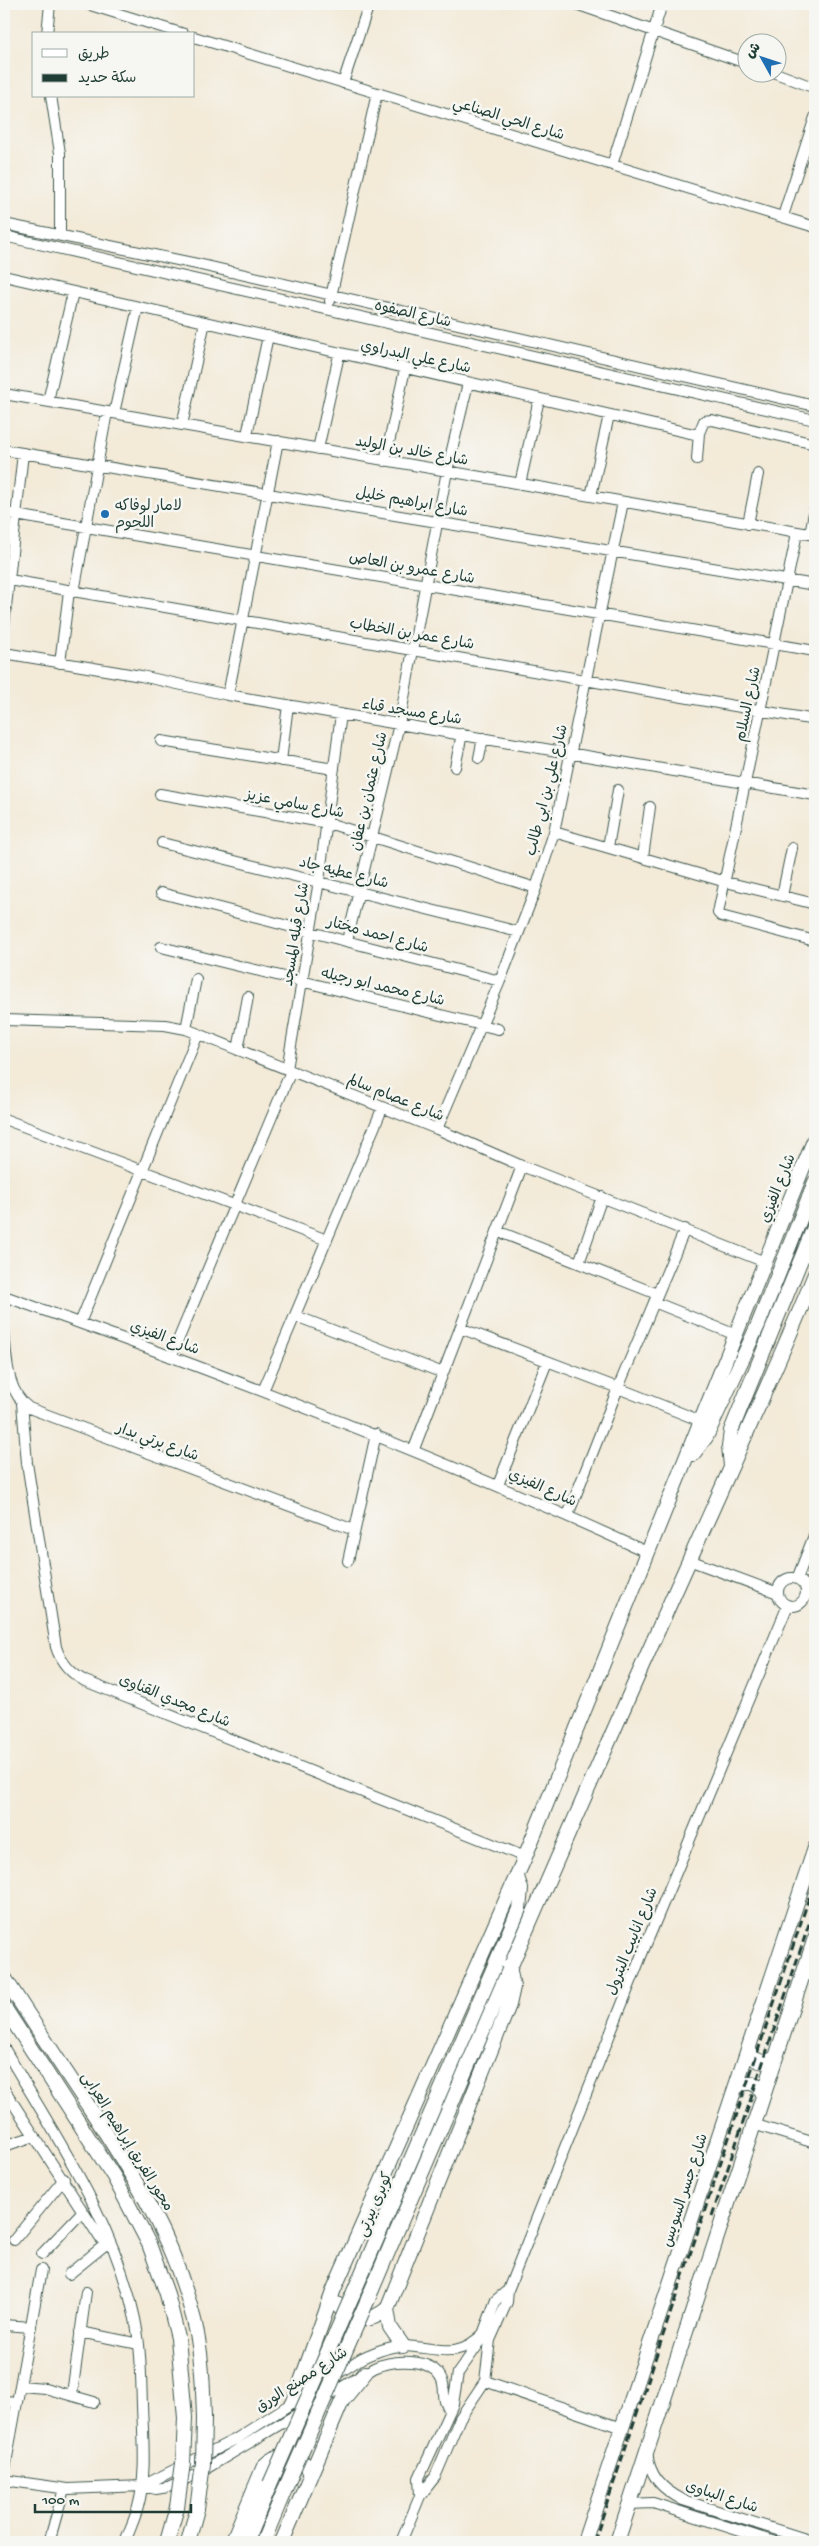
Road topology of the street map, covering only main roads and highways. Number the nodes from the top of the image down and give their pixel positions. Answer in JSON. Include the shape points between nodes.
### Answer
{"nodes":[{"id":1,"x":815,"y":1138,"type":"edge"},
{"id":2,"x":815,"y":1182,"type":"edge"},
{"id":3,"x":815,"y":1225,"type":"edge"},
{"id":4,"x":815,"y":1274,"type":"edge"},
{"id":5,"x":686,"y":1461,"type":"junction"},
{"id":6,"x":731,"y":1467,"type":"junction"},
{"id":7,"x":815,"y":1848,"type":"edge"},
{"id":8,"x":517,"y":1877,"type":"junction"},
{"id":9,"x":815,"y":1938,"type":"edge"},
{"id":10,"x":509,"y":1966,"type":"junction"},
{"id":11,"x":4,"y":1977,"type":"edge"},
{"id":12,"x":4,"y":2007,"type":"edge"},
{"id":13,"x":748,"y":2049,"type":"junction"},
{"id":14,"x":775,"y":2058,"type":"junction"},
{"id":15,"x":736,"y":2087,"type":"junction"},
{"id":16,"x":763,"y":2093,"type":"junction"},
{"id":17,"x":334,"y":2289,"type":"junction"},
{"id":18,"x":387,"y":2310,"type":"junction"},
{"id":19,"x":403,"y":2346,"type":"road end"},
{"id":20,"x":365,"y":2373,"type":"road end"},
{"id":21,"x":294,"y":2401,"type":"road end"},
{"id":22,"x":311,"y":2473,"type":"junction"},
{"id":23,"x":167,"y":2542,"type":"edge"},
{"id":24,"x":188,"y":2542,"type":"edge"},
{"id":25,"x":232,"y":2542,"type":"edge"},
{"id":26,"x":246,"y":2542,"type":"edge"},
{"id":27,"x":263,"y":2542,"type":"edge"},
{"id":28,"x":282,"y":2542,"type":"edge"},
{"id":29,"x":584,"y":2542,"type":"edge"},
{"id":30,"x":617,"y":2542,"type":"edge"}],
"edges":[{"from":1,"to":5,"type":"main road","name":"شارع الفيزي"},
{"from":2,"to":5,"type":"main road","via":[[770,1297],[710,1429],[702,1445]]},
{"from":3,"to":6,"type":"main road","via":[[731,1431]]},
{"from":4,"to":6,"type":"main road","name":"كوبرى بيرتى","via":[[772,1380]]},
{"from":5,"to":8,"type":"main road","name":"شارع الفيزي"},
{"from":6,"to":10,"type":"main road","name":"كوبرى بيرتى"},
{"from":7,"to":13,"type":"main road","name":"شارع جسر السويس"},
{"from":8,"to":17,"type":"main road"},
{"from":8,"to":26,"type":"main road","name":"كوبرى بيرتى","bridge":true,"via":[[521,1889],[520,1908]]},
{"from":9,"to":14,"type":"main road"},
{"from":10,"to":18,"type":"main road","via":[[513,1987],[509,2005]]},
{"from":10,"to":27,"type":"main road","name":"كوبرى بيرتى","bridge":true},
{"from":11,"to":24,"type":"main road","name":"محور الفريق إبراهيم العرابى","bridge":true,"via":[[128,2166],[174,2256],[195,2321],[202,2369],[203,2464],[197,2509]]},
{"from":12,"to":23,"type":"main road","name":"محور الفريق إبراهيم العرابى","bridge":true,"via":[[114,2177],[149,2244],[167,2294],[178,2338],[185,2418],[183,2463]]},
{"from":13,"to":14,"type":"main road","via":[[759,2062]]},
{"from":13,"to":15,"type":"main road","name":"شارع جسر السويس"},
{"from":14,"to":16,"type":"main road"},
{"from":15,"to":16,"type":"main road","via":[[743,2082],[752,2082]]},
{"from":15,"to":29,"type":"main road","name":"شارع جسر السويس"},
{"from":16,"to":30,"type":"main road"},
{"from":17,"to":18,"type":"main road","via":[[341,2310],[353,2318],[367,2320]]},
{"from":17,"to":21,"type":"main road"},
{"from":18,"to":19,"type":"main road","via":[[390,2328]]},
{"from":20,"to":22,"type":"main road","via":[[342,2401]]},
{"from":22,"to":25,"type":"main road","via":[[304,2462],[292,2456],[268,2461]]},
{"from":22,"to":28,"type":"main road"}]}
